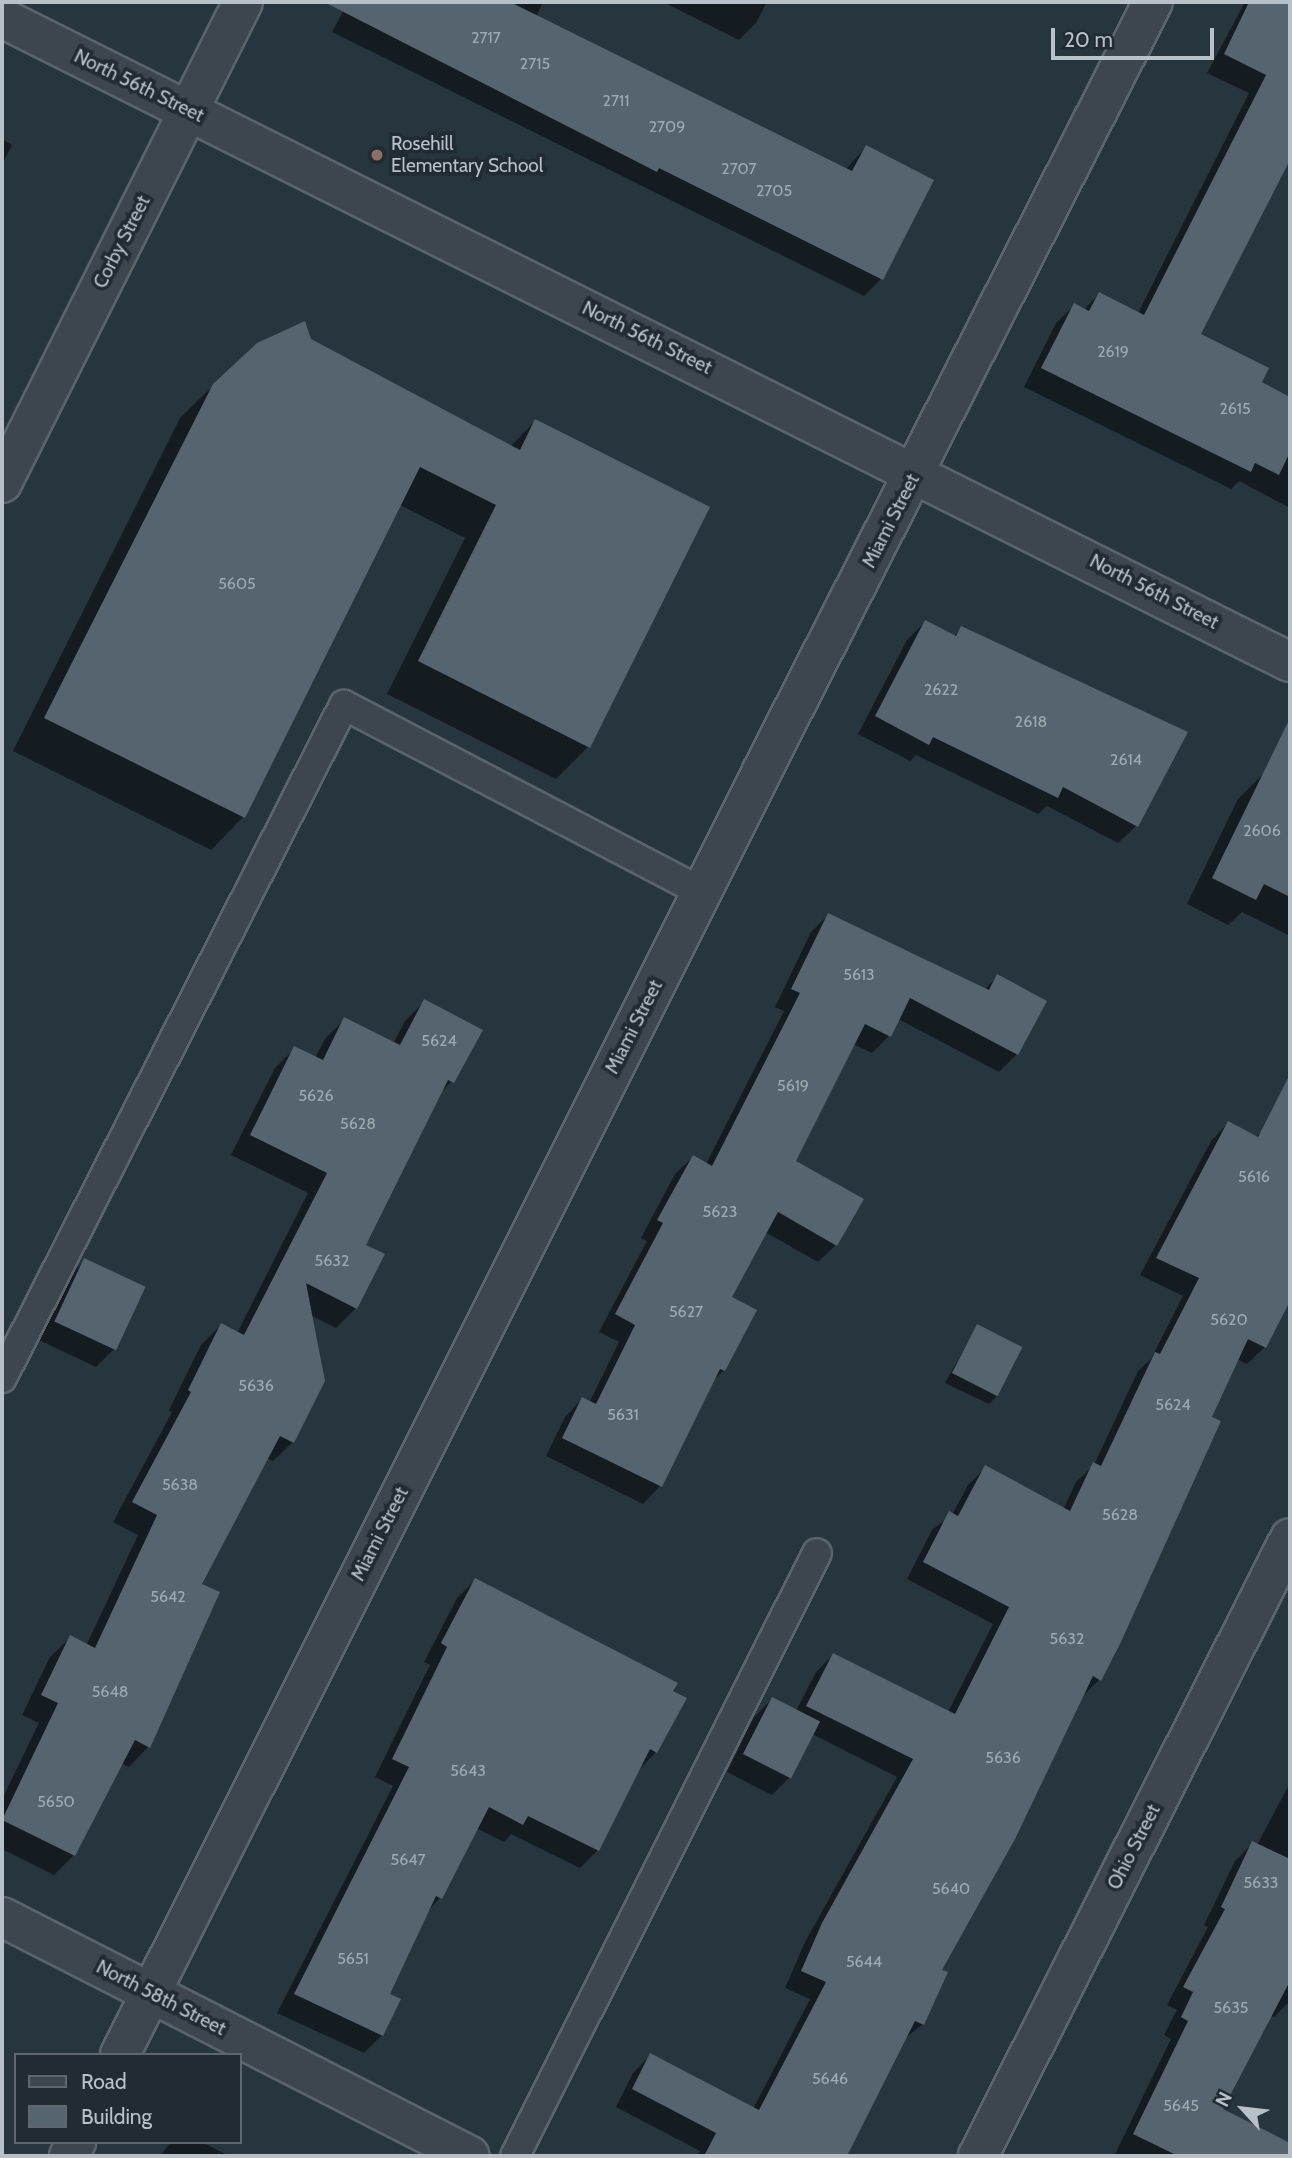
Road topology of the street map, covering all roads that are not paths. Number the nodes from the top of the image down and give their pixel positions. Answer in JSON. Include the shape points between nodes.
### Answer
{"nodes":[{"id":1,"x":243,"y":2,"type":"edge"},
{"id":2,"x":1153,"y":2,"type":"edge"},
{"id":3,"x":2,"y":18,"type":"edge"},
{"id":4,"x":188,"y":110,"type":"junction"},
{"id":5,"x":916,"y":472,"type":"junction"},
{"id":6,"x":2,"y":483,"type":"edge"},
{"id":7,"x":1290,"y":662,"type":"edge"},
{"id":8,"x":701,"y":892,"type":"junction"},
{"id":9,"x":2,"y":1378,"type":"edge"},
{"id":10,"x":1290,"y":1538,"type":"edge"},
{"id":11,"x":817,"y":1553,"type":"dead end"},
{"id":12,"x":2,"y":1917,"type":"edge"},
{"id":13,"x":150,"y":1993,"type":"junction"},
{"id":14,"x":121,"y":2053,"type":"edge"},
{"id":15,"x":470,"y":2156,"type":"edge"},
{"id":16,"x":515,"y":2156,"type":"edge"},
{"id":17,"x":978,"y":2156,"type":"edge"}],
"edges":[{"from":1,"to":4,"type":"street","name":"Corby Street"},
{"from":2,"to":5,"type":"street","name":"Miami Street"},
{"from":3,"to":4,"type":"street","name":"North 56th Street"},
{"from":4,"to":5,"type":"street","name":"North 56th Street"},
{"from":4,"to":6,"type":"street","name":"Corby Street"},
{"from":5,"to":7,"type":"street","name":"North 56th Street"},
{"from":5,"to":8,"type":"street","name":"Miami Street"},
{"from":8,"to":9,"type":"lane","via":[[344,705]]},
{"from":8,"to":13,"type":"street","name":"Miami Street"},
{"from":10,"to":17,"type":"street","name":"Ohio Street"},
{"from":11,"to":16,"type":"lane"},
{"from":12,"to":13,"type":"street","name":"North 58th Street"},
{"from":13,"to":14,"type":"street","name":"Miami Street"},
{"from":13,"to":15,"type":"street","name":"North 58th Street"}]}
